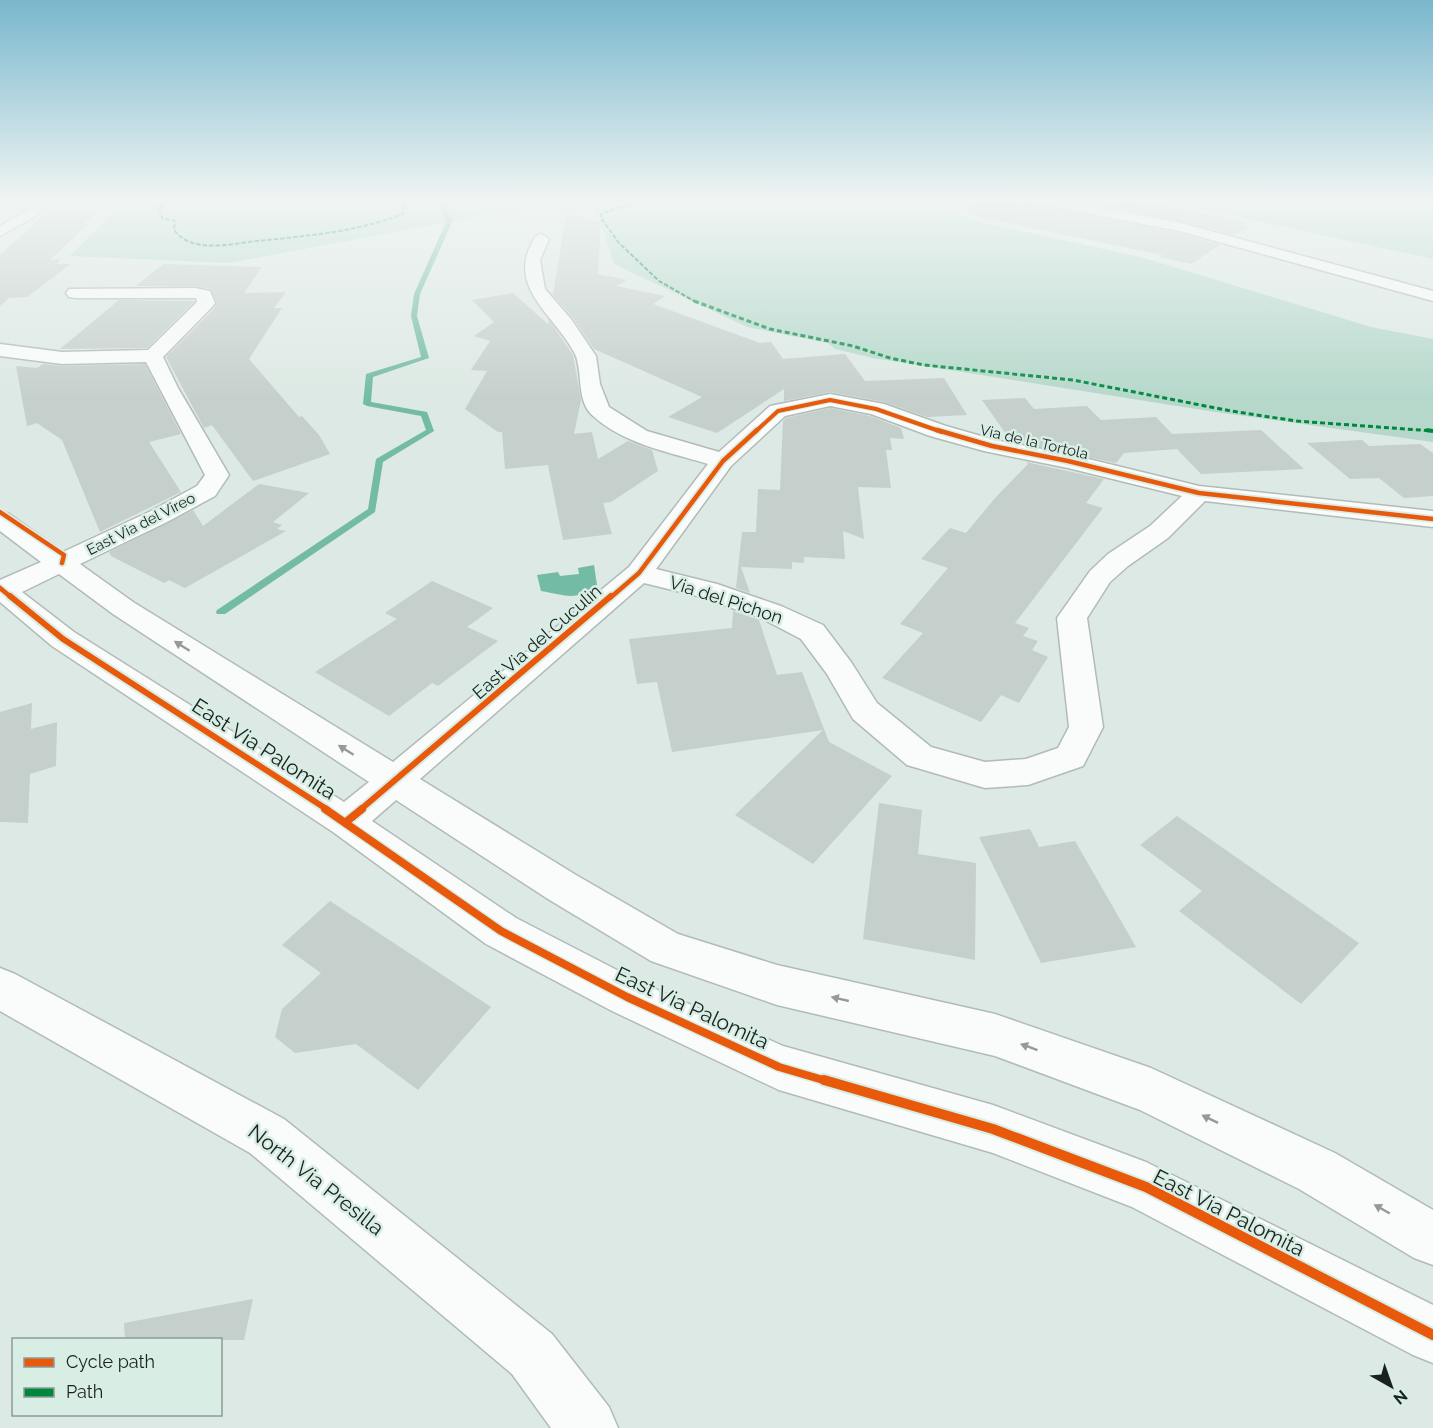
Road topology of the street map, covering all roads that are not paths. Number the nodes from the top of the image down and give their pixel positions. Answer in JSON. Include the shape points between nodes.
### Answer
{"nodes":[{"id":1,"x":533,"y":267,"type":"edge"},
{"id":2,"x":1320,"y":267,"type":"edge"},
{"id":3,"x":75,"y":293,"type":"dead end"},
{"id":4,"x":1433,"y":296,"type":"edge"},
{"id":5,"x":0,"y":350,"type":"edge"},
{"id":6,"x":153,"y":356,"type":"junction"},
{"id":7,"x":723,"y":461,"type":"junction"},
{"id":8,"x":1199,"y":492,"type":"junction"},
{"id":9,"x":0,"y":519,"type":"edge"},
{"id":10,"x":1433,"y":519,"type":"edge"},
{"id":11,"x":62,"y":563,"type":"junction"},
{"id":12,"x":639,"y":573,"type":"junction"},
{"id":13,"x":1,"y":589,"type":"edge"},
{"id":14,"x":396,"y":782,"type":"junction"},
{"id":15,"x":346,"y":822,"type":"junction"},
{"id":16,"x":0,"y":988,"type":"edge"},
{"id":17,"x":1433,"y":1239,"type":"edge"},
{"id":18,"x":1433,"y":1335,"type":"edge"},
{"id":19,"x":588,"y":1428,"type":"edge"}],
"edges":[{"from":1,"to":7,"type":"street","via":[[537,290],[586,356],[599,410],[639,436]]},
{"from":2,"to":4,"type":"street"},
{"from":3,"to":6,"type":"street","via":[[204,295],[206,303]]},
{"from":5,"to":6,"type":"street","via":[[62,358]]},
{"from":6,"to":11,"type":"street","name":"East Via del Vireo","via":[[217,475],[206,490]]},
{"from":7,"to":8,"type":"street","name":"Via de la Tortola","via":[[778,411],[830,400],[876,409],[992,446]]},
{"from":7,"to":12,"type":"street","name":"East Via del Cuculin"},
{"from":8,"to":10,"type":"street","name":"Via de la Tortola"},
{"from":8,"to":12,"type":"street","name":"Via del Pichon","via":[[1159,532],[1100,577],[1072,618],[1086,727],[1071,757],[1028,772],[986,775],[920,756],[866,711],[812,632],[771,612],[707,590]]},
{"from":9,"to":11,"type":"street"},
{"from":11,"to":13,"type":"street","name":"East Via del Vireo"},
{"from":14,"to":11,"type":"street","one_way":true,"via":[[123,608]]},
{"from":12,"to":14,"type":"street","name":"East Via del Cuculin"},
{"from":13,"to":15,"type":"street","name":"East Via Palomita","via":[[63,639]]},
{"from":14,"to":15,"type":"street","name":"East Via del Cuculin"},
{"from":17,"to":14,"type":"street","one_way":true,"via":[[1317,1171],[1151,1091],[995,1035],[777,985],[666,948],[562,888]]},
{"from":15,"to":18,"type":"street","name":"East Via Palomita","via":[[501,931],[627,996],[779,1067],[993,1129],[1146,1187]]},
{"from":16,"to":19,"type":"street","name":"North Via Presilla","via":[[267,1136],[532,1354]]}]}
